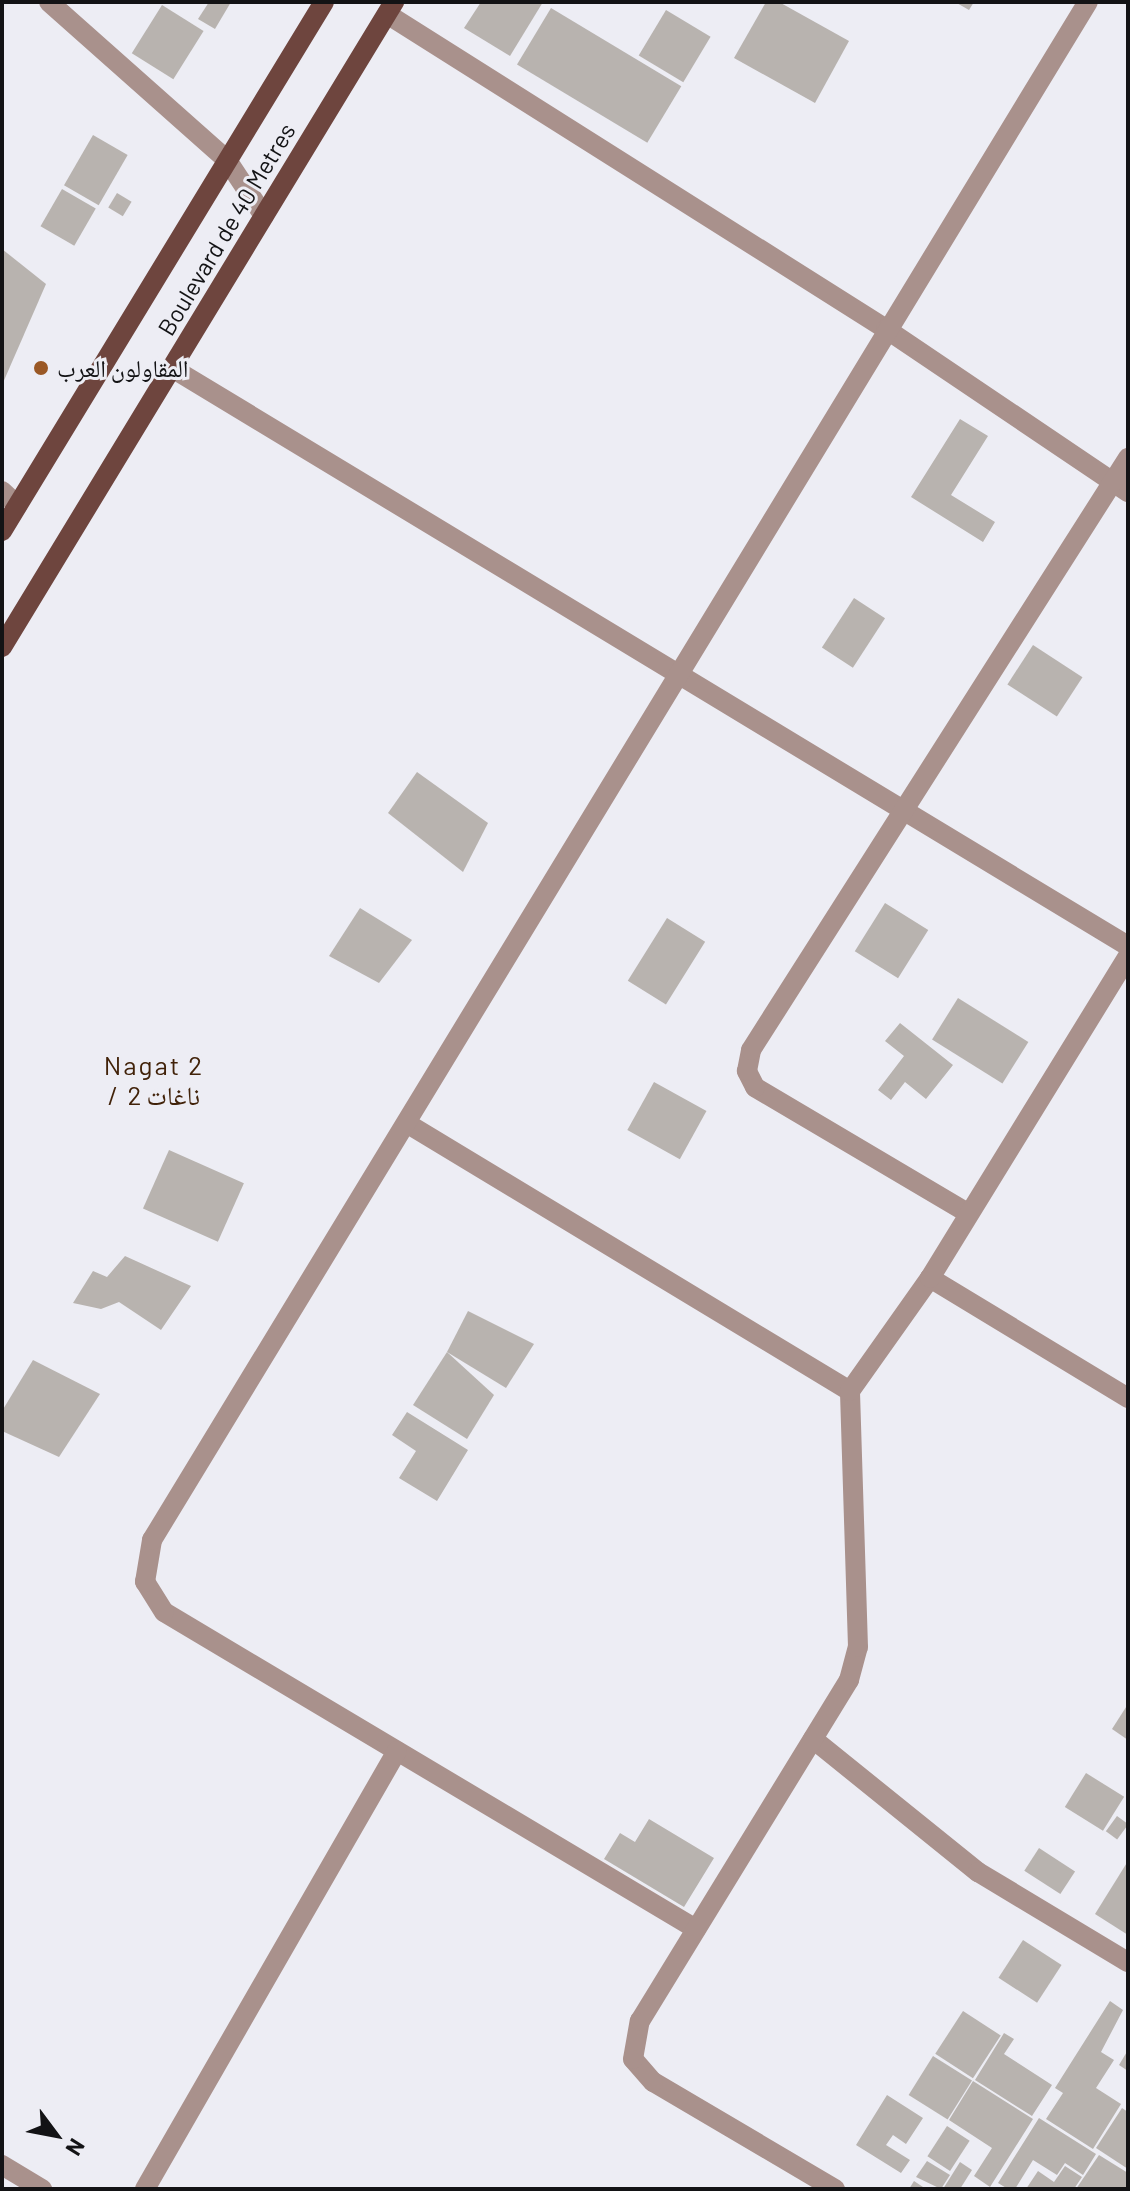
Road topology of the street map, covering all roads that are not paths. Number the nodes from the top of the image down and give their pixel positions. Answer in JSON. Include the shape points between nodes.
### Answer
{"nodes":[{"id":1,"x":49,"y":2,"type":"edge"},
{"id":2,"x":324,"y":2,"type":"edge"},
{"id":3,"x":1088,"y":2,"type":"edge"},
{"id":4,"x":391,"y":8,"type":"edge"},
{"id":5,"x":227,"y":160,"type":"junction"},
{"id":6,"x":264,"y":216,"type":"junction"},
{"id":7,"x":886,"y":329,"type":"junction"},
{"id":8,"x":172,"y":368,"type":"junction"},
{"id":9,"x":1128,"y":458,"type":"edge"},
{"id":10,"x":1121,"y":486,"type":"edge"},
{"id":11,"x":10,"y":498,"type":"edge"},
{"id":12,"x":2,"y":531,"type":"edge"},
{"id":13,"x":2,"y":647,"type":"edge"},
{"id":14,"x":681,"y":677,"type":"junction"},
{"id":15,"x":905,"y":812,"type":"junction"},
{"id":16,"x":1128,"y":946,"type":"edge"},
{"id":17,"x":1128,"y":956,"type":"edge"},
{"id":18,"x":408,"y":1124,"type":"junction"},
{"id":19,"x":966,"y":1212,"type":"junction"},
{"id":20,"x":930,"y":1278,"type":"junction"},
{"id":21,"x":850,"y":1391,"type":"junction"},
{"id":22,"x":1128,"y":1398,"type":"edge"},
{"id":23,"x":813,"y":1739,"type":"junction"},
{"id":24,"x":397,"y":1751,"type":"junction"},
{"id":25,"x":696,"y":1929,"type":"junction"},
{"id":26,"x":1128,"y":1962,"type":"edge"},
{"id":27,"x":2,"y":2165,"type":"edge"},
{"id":28,"x":42,"y":2189,"type":"edge"},
{"id":29,"x":145,"y":2189,"type":"edge"},
{"id":30,"x":835,"y":2189,"type":"edge"}],
"edges":[{"from":1,"to":5,"type":"street"},
{"from":2,"to":5,"type":"main road","name":"Boulevard de 40 Metres"},
{"from":3,"to":7,"type":"street"},
{"from":4,"to":6,"type":"main road","name":"Boulevard de 40 Metres"},
{"from":4,"to":7,"type":"street"},
{"from":5,"to":6,"type":"street"},
{"from":5,"to":11,"type":"main road","name":"Boulevard de 40 Metres"},
{"from":6,"to":8,"type":"main road","name":"Boulevard de 40 Metres"},
{"from":7,"to":10,"type":"street"},
{"from":7,"to":14,"type":"street"},
{"from":8,"to":13,"type":"main road","name":"Boulevard de 40 Metres"},
{"from":8,"to":14,"type":"street"},
{"from":9,"to":10,"type":"street"},
{"from":10,"to":15,"type":"street"},
{"from":11,"to":12,"type":"main road","name":"Boulevard de 40 Metres"},
{"from":14,"to":15,"type":"street"},
{"from":14,"to":18,"type":"street"},
{"from":15,"to":16,"type":"street"},
{"from":15,"to":19,"type":"street","via":[[751,1050],[747,1071],[755,1087]]},
{"from":17,"to":19,"type":"street"},
{"from":18,"to":21,"type":"street"},
{"from":18,"to":24,"type":"street","via":[[152,1540],[145,1582],[164,1612]]},
{"from":19,"to":20,"type":"street"},
{"from":20,"to":21,"type":"street"},
{"from":20,"to":22,"type":"street"},
{"from":21,"to":23,"type":"street","via":[[858,1647],[849,1680]]},
{"from":23,"to":25,"type":"street"},
{"from":23,"to":26,"type":"street","via":[[978,1872]]},
{"from":24,"to":25,"type":"street"},
{"from":24,"to":29,"type":"street"},
{"from":25,"to":30,"type":"street","via":[[640,2021],[633,2059],[653,2082]]},
{"from":27,"to":28,"type":"street"}]}
